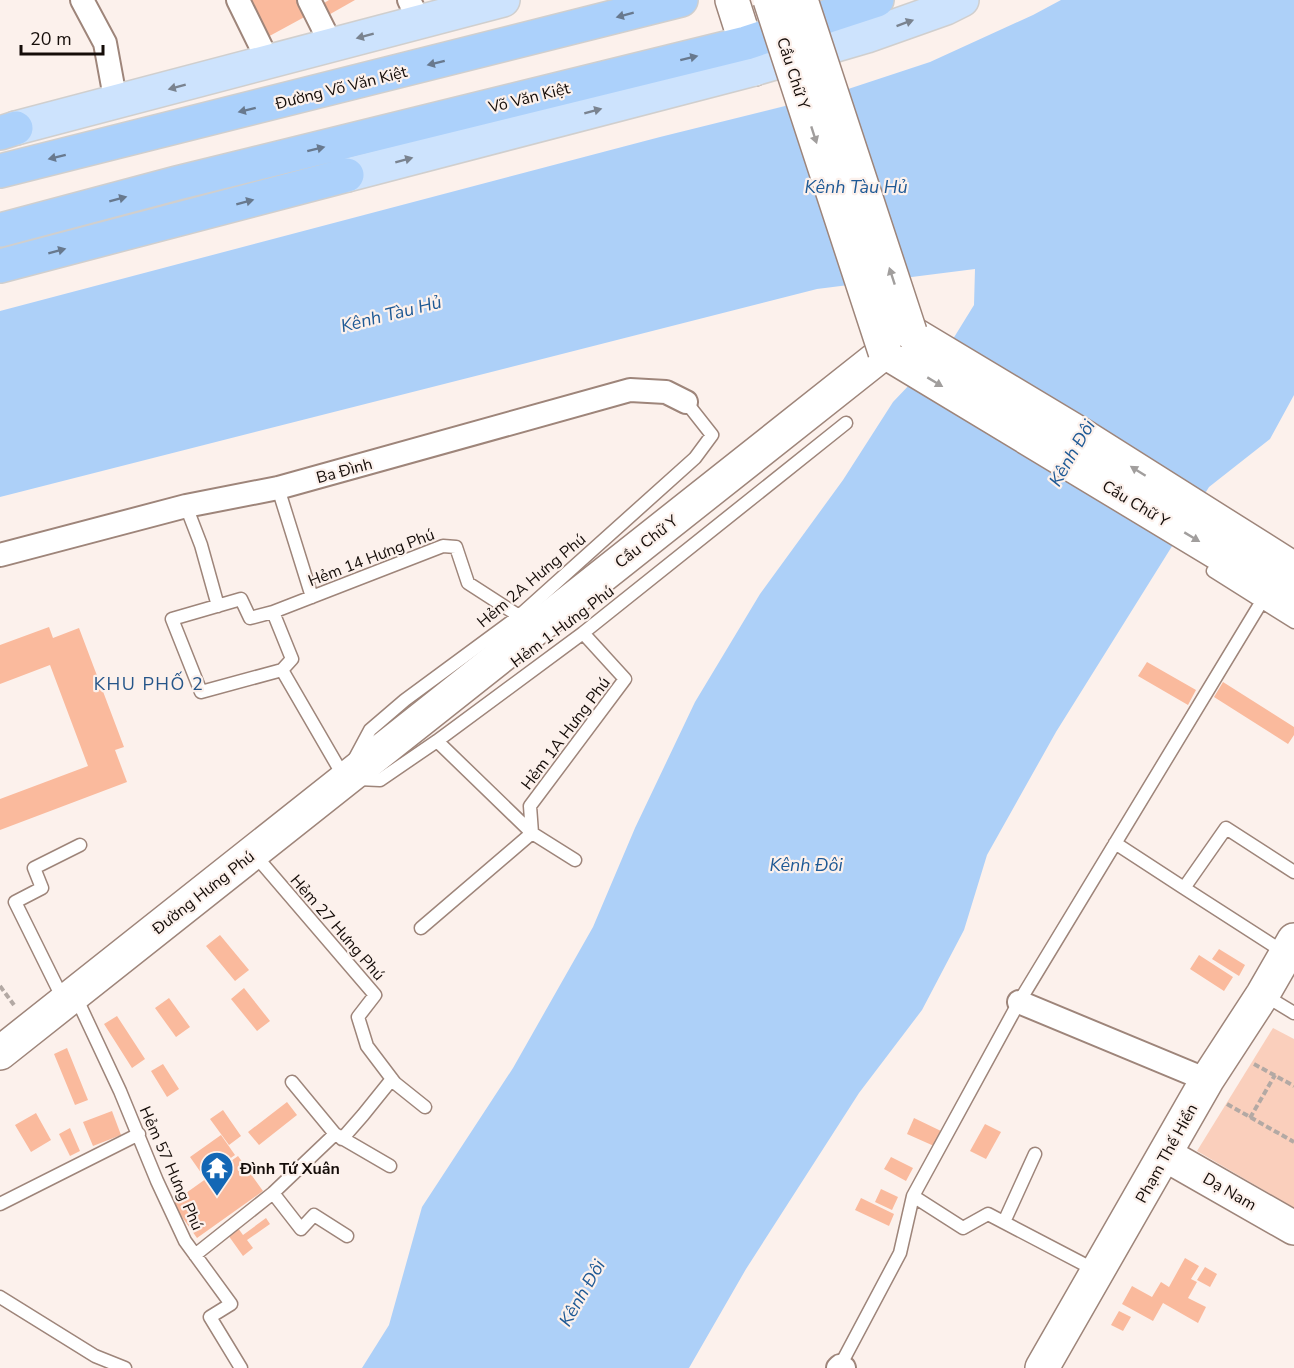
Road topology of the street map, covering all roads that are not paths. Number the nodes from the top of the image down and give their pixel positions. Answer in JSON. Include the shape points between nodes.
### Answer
{"nodes":[{"id":1,"x":82,"y":0,"type":"edge"},
{"id":2,"x":238,"y":0,"type":"edge"},
{"id":3,"x":309,"y":0,"type":"edge"},
{"id":4,"x":503,"y":0,"type":"edge"},
{"id":5,"x":681,"y":0,"type":"edge"},
{"id":6,"x":732,"y":0,"type":"edge"},
{"id":7,"x":770,"y":0,"type":"edge"},
{"id":8,"x":801,"y":0,"type":"edge"},
{"id":9,"x":878,"y":0,"type":"edge"},
{"id":10,"x":962,"y":0,"type":"edge"},
{"id":11,"x":414,"y":11,"type":"edge"},
{"id":12,"x":840,"y":18,"type":"edge"},
{"id":13,"x":332,"y":46,"type":"junction"},
{"id":14,"x":750,"y":56,"type":"junction"},
{"id":15,"x":269,"y":63,"type":"junction"},
{"id":16,"x":116,"y":103,"type":"junction"},
{"id":17,"x":5,"y":126,"type":"edge"},
{"id":18,"x":0,"y":171,"type":"edge"},
{"id":19,"x":347,"y":175,"type":"joint"},
{"id":20,"x":0,"y":230,"type":"edge"},
{"id":21,"x":0,"y":266,"type":"edge"},
{"id":22,"x":898,"y":342,"type":"junction"},
{"id":23,"x":686,"y":402,"type":"joint"},
{"id":24,"x":846,"y":423,"type":"dead end"},
{"id":25,"x":278,"y":488,"type":"junction"},
{"id":26,"x":186,"y":506,"type":"junction"},
{"id":27,"x":0,"y":555,"type":"edge"},
{"id":28,"x":1294,"y":569,"type":"edge"},
{"id":29,"x":1213,"y":571,"type":"dead end"},
{"id":30,"x":312,"y":597,"type":"junction"},
{"id":31,"x":1294,"y":599,"type":"edge"},
{"id":32,"x":1262,"y":602,"type":"junction"},
{"id":33,"x":218,"y":606,"type":"junction"},
{"id":34,"x":273,"y":612,"type":"junction"},
{"id":35,"x":519,"y":616,"type":"junction"},
{"id":36,"x":1294,"y":622,"type":"edge"},
{"id":37,"x":583,"y":633,"type":"junction"},
{"id":38,"x":282,"y":670,"type":"junction"},
{"id":39,"x":406,"y":731,"type":"joint"},
{"id":40,"x":436,"y":741,"type":"junction"},
{"id":41,"x":345,"y":778,"type":"junction"},
{"id":42,"x":532,"y":833,"type":"junction"},
{"id":43,"x":1115,"y":843,"type":"junction"},
{"id":44,"x":80,"y":845,"type":"dead end"},
{"id":45,"x":253,"y":853,"type":"junction"},
{"id":46,"x":575,"y":860,"type":"dead end"},
{"id":47,"x":1294,"y":872,"type":"edge"},
{"id":48,"x":1184,"y":888,"type":"junction"},
{"id":49,"x":421,"y":928,"type":"dead end"},
{"id":50,"x":1290,"y":947,"type":"edge"},
{"id":51,"x":1263,"y":994,"type":"junction"},
{"id":52,"x":69,"y":998,"type":"junction"},
{"id":53,"x":1019,"y":1002,"type":"junction"},
{"id":54,"x":1294,"y":1013,"type":"edge"},
{"id":55,"x":0,"y":1053,"type":"edge"},
{"id":56,"x":392,"y":1079,"type":"junction"},
{"id":57,"x":292,"y":1082,"type":"dead end"},
{"id":58,"x":1204,"y":1085,"type":"junction"},
{"id":59,"x":425,"y":1107,"type":"dead end"},
{"id":60,"x":139,"y":1134,"type":"junction"},
{"id":61,"x":338,"y":1137,"type":"junction"},
{"id":62,"x":1035,"y":1154,"type":"dead end"},
{"id":63,"x":1166,"y":1155,"type":"junction"},
{"id":64,"x":390,"y":1166,"type":"dead end"},
{"id":65,"x":273,"y":1194,"type":"junction"},
{"id":66,"x":914,"y":1196,"type":"junction"},
{"id":67,"x":0,"y":1204,"type":"edge"},
{"id":68,"x":1004,"y":1222,"type":"junction"},
{"id":69,"x":1294,"y":1228,"type":"edge"},
{"id":70,"x":347,"y":1236,"type":"dead end"},
{"id":71,"x":195,"y":1255,"type":"junction"},
{"id":72,"x":1098,"y":1272,"type":"junction"},
{"id":73,"x":0,"y":1297,"type":"edge"},
{"id":74,"x":841,"y":1367,"type":"edge"},
{"id":75,"x":125,"y":1368,"type":"edge"},
{"id":76,"x":241,"y":1368,"type":"edge"},
{"id":77,"x":1042,"y":1368,"type":"edge"}],
"edges":[{"from":1,"to":16,"type":"street","via":[[105,43]]},
{"from":2,"to":15,"type":"street"},
{"from":3,"to":13,"type":"street"},
{"from":4,"to":11,"type":"main road"},
{"from":5,"to":18,"type":"highway","name":"Đường Võ Văn Kiệt","one_way":true},
{"from":6,"to":14,"type":"main road"},
{"from":7,"to":22,"type":"main road","name":"Cầu Chữ Y","one_way":true,"bridge":true},
{"from":22,"to":8,"type":"main road","name":"Cầu Chữ Y","one_way":true,"bridge":true},
{"from":9,"to":12,"type":"highway","name":"Võ Văn Kiệt"},
{"from":12,"to":10,"type":"main road","name":"Võ Văn Kiệt","one_way":true,"via":[[946,8]]},
{"from":11,"to":13,"type":"main road","one_way":true},
{"from":12,"to":14,"type":"highway","name":"Võ Văn Kiệt"},
{"from":13,"to":15,"type":"main road"},
{"from":19,"to":14,"type":"main road","name":"Võ Văn Kiệt","one_way":true},
{"from":20,"to":14,"type":"highway","name":"Võ Văn Kiệt","one_way":true,"via":[[177,183]]},
{"from":15,"to":16,"type":"main road","one_way":true},
{"from":16,"to":17,"type":"main road"},
{"from":21,"to":19,"type":"highway","one_way":true},
{"from":28,"to":22,"type":"main road","name":"Cầu Chữ Y","one_way":true,"via":[[1080,434]]},
{"from":22,"to":31,"type":"main road","name":"Cầu Chữ Y","one_way":true},
{"from":22,"to":39,"type":"main road","name":"Cầu Chữ Y"},
{"from":23,"to":25,"type":"street","name":"Ba Đình","via":[[666,392],[630,390]]},
{"from":23,"to":35,"type":"lane","name":"Hẻm 2A Hưng Phú","via":[[712,435],[695,458]]},
{"from":24,"to":37,"type":"lane","name":"Hẻm 1 Hưng Phú"},
{"from":25,"to":26,"type":"street","name":"Ba Đình"},
{"from":25,"to":30,"type":"lane"},
{"from":26,"to":27,"type":"street","name":"Ba Đình"},
{"from":26,"to":33,"type":"lane"},
{"from":29,"to":32,"type":"lane"},
{"from":30,"to":34,"type":"lane","name":"Hẻm 14 Hưng Phú"},
{"from":30,"to":35,"type":"lane","name":"Hẻm 14 Hưng Phú","via":[[442,546],[456,547],[468,584]]},
{"from":32,"to":36,"type":"lane"},
{"from":32,"to":43,"type":"lane"},
{"from":33,"to":34,"type":"lane","name":"Hẻm 14 Hưng Phú","via":[[241,599],[250,618]]},
{"from":33,"to":38,"type":"lane","name":"Hẻm 14 Hưng Phú","via":[[172,620],[201,692]]},
{"from":34,"to":38,"type":"lane","via":[[292,659]]},
{"from":35,"to":41,"type":"lane","name":"Hẻm 2A Hưng Phú","via":[[370,730]]},
{"from":37,"to":40,"type":"lane","name":"Hẻm 1 Hưng Phú"},
{"from":37,"to":42,"type":"lane","name":"Hẻm 1A Hưng Phú","via":[[625,679],[530,806]]},
{"from":38,"to":41,"type":"lane"},
{"from":39,"to":41,"type":"main road","name":"Đường Hưng Phú"},
{"from":40,"to":41,"type":"lane","name":"Hẻm 1 Hưng Phú","via":[[380,780]]},
{"from":40,"to":42,"type":"lane"},
{"from":41,"to":45,"type":"main road","name":"Đường Hưng Phú"},
{"from":42,"to":46,"type":"lane"},
{"from":42,"to":49,"type":"lane"},
{"from":43,"to":48,"type":"lane"},
{"from":43,"to":53,"type":"lane"},
{"from":44,"to":52,"type":"lane","name":"Hẻm 57 Hưng Phú","via":[[34,868],[42,888],[15,902]]},
{"from":45,"to":52,"type":"main road","name":"Đường Hưng Phú"},
{"from":45,"to":56,"type":"lane","name":"Hẻm 27 Hưng Phú","via":[[375,995],[358,1017],[366,1046]]},
{"from":47,"to":48,"type":"lane","via":[[1226,828]]},
{"from":48,"to":50,"type":"lane"},
{"from":50,"to":51,"type":"main road","name":"Phạm Thế Hiển"},
{"from":51,"to":54,"type":"lane"},
{"from":51,"to":58,"type":"main road","name":"Phạm Thế Hiển"},
{"from":52,"to":55,"type":"main road","name":"Đường Hưng Phú"},
{"from":52,"to":60,"type":"lane","name":"Hẻm 57 Hưng Phú"},
{"from":53,"to":58,"type":"street"},
{"from":53,"to":66,"type":"lane"},
{"from":56,"to":59,"type":"lane","name":"Hẻm 27 Hưng Phú"},
{"from":56,"to":61,"type":"lane"},
{"from":57,"to":61,"type":"lane"},
{"from":58,"to":63,"type":"main road","name":"Phạm Thế Hiển"},
{"from":60,"to":67,"type":"lane"},
{"from":60,"to":71,"type":"lane","name":"Hẻm 57 Hưng Phú","via":[[185,1241]]},
{"from":61,"to":64,"type":"lane"},
{"from":61,"to":65,"type":"lane"},
{"from":62,"to":68,"type":"lane"},
{"from":63,"to":69,"type":"main road","name":"Dạ Nam"},
{"from":63,"to":72,"type":"main road","name":"Phạm Thế Hiển"},
{"from":65,"to":70,"type":"lane","via":[[301,1229],[314,1215]]},
{"from":65,"to":71,"type":"lane"},
{"from":66,"to":68,"type":"lane","via":[[963,1228],[988,1214]]},
{"from":66,"to":74,"type":"lane","via":[[900,1253]]},
{"from":68,"to":72,"type":"lane"},
{"from":71,"to":76,"type":"lane","name":"Hẻm 57 Hưng Phú","via":[[231,1304],[210,1317]]},
{"from":72,"to":77,"type":"main road","name":"Phạm Thế Hiển"},
{"from":73,"to":75,"type":"lane","via":[[95,1356]]}]}
